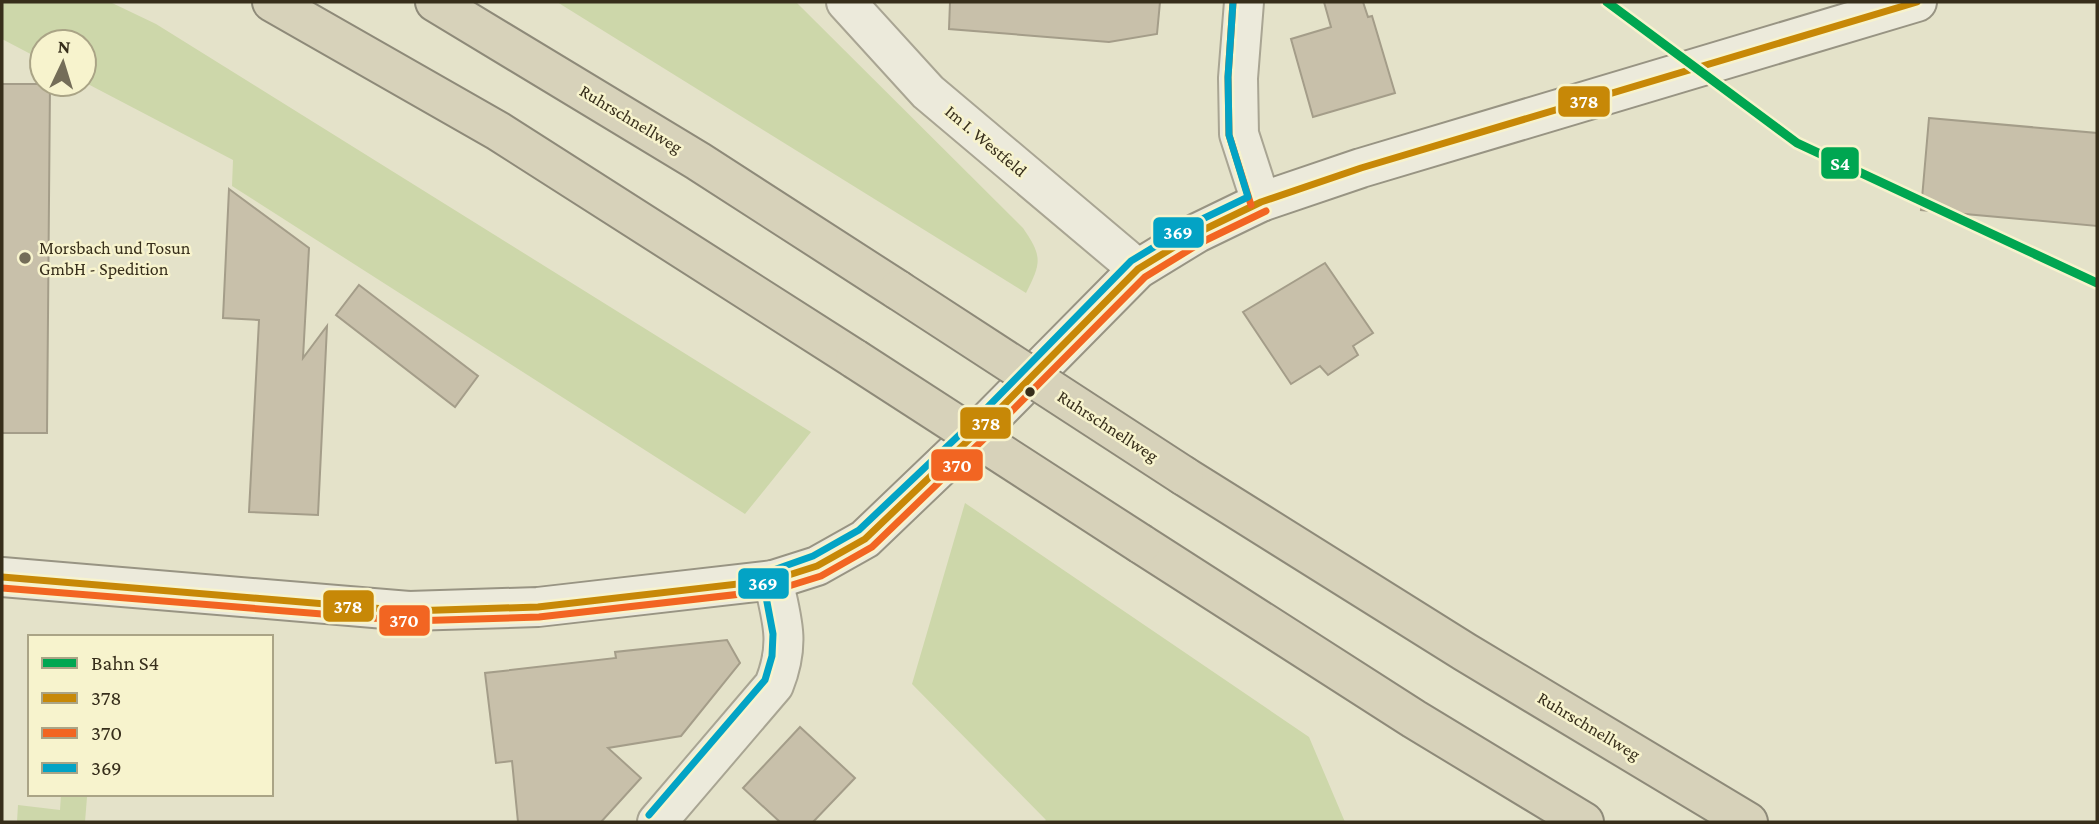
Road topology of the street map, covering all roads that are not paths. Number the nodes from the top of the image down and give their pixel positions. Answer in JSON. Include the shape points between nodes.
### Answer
{"nodes":[{"id":1,"x":272,"y":2,"type":"edge"},
{"id":2,"x":435,"y":2,"type":"edge"},
{"id":3,"x":846,"y":2,"type":"edge"},
{"id":4,"x":1244,"y":2,"type":"edge"},
{"id":5,"x":1917,"y":2,"type":"edge"},
{"id":6,"x":1261,"y":202,"type":"junction"},
{"id":7,"x":1138,"y":269,"type":"junction"},
{"id":8,"x":2,"y":577,"type":"edge"},
{"id":9,"x":774,"y":580,"type":"junction"},
{"id":10,"x":1414,"y":719,"type":"junction"},
{"id":11,"x":657,"y":822,"type":"edge"},
{"id":12,"x":1545,"y":822,"type":"edge"},
{"id":13,"x":1584,"y":822,"type":"edge"},
{"id":14,"x":1748,"y":822,"type":"edge"}],
"edges":[{"from":1,"to":10,"type":"highway","bridge":true,"via":[[498,131]]},
{"from":2,"to":14,"type":"highway","name":"Ruhrschnellweg","bridge":true,"via":[[698,160],[1184,476],[1465,652]]},
{"from":3,"to":7,"type":"main road","name":"Im I. Westfeld","via":[[928,92]]},
{"from":4,"to":6,"type":"main road","via":[[1239,134]]},
{"from":5,"to":6,"type":"main road"},
{"from":6,"to":7,"type":"main road"},
{"from":7,"to":9,"type":"main road","via":[[865,539],[817,566]]},
{"from":8,"to":9,"type":"main road","via":[[409,611],[538,607]]},
{"from":9,"to":11,"type":"main road","via":[[785,641],[784,660],[774,685]]},
{"from":10,"to":12,"type":"highway"},
{"from":10,"to":13,"type":"highway"}]}
